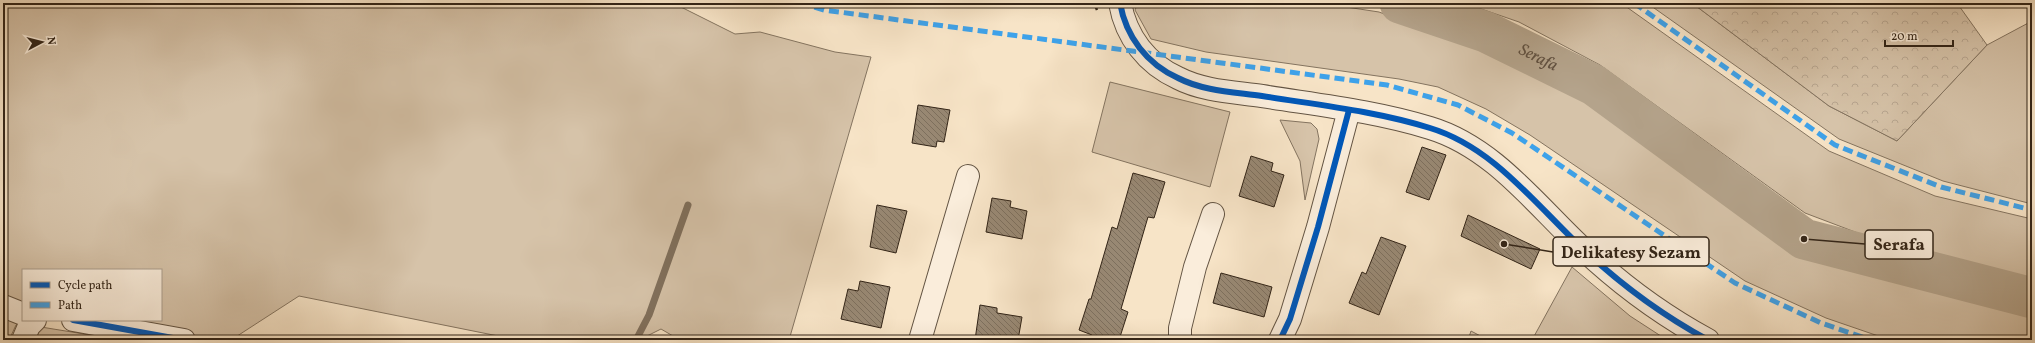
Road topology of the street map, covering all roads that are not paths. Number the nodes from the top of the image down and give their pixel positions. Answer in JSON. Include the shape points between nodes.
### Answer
{"nodes":[{"id":1,"x":1120,"y":8,"type":"edge"},
{"id":2,"x":1349,"y":110,"type":"junction"},
{"id":3,"x":968,"y":176,"type":"dead end"},
{"id":4,"x":1213,"y":214,"type":"dead end"},
{"id":5,"x":3,"y":306,"type":"edge"},
{"id":6,"x":22,"y":314,"type":"edge"},
{"id":7,"x":34,"y":321,"type":"edge"},
{"id":8,"x":79,"y":321,"type":"edge"},
{"id":9,"x":1700,"y":338,"type":"edge"},
{"id":10,"x":23,"y":340,"type":"edge"},
{"id":11,"x":184,"y":340,"type":"edge"},
{"id":12,"x":920,"y":340,"type":"edge"},
{"id":13,"x":1180,"y":340,"type":"edge"},
{"id":14,"x":1280,"y":340,"type":"edge"}],
"edges":[{"from":1,"to":2,"type":"street","via":[[1134,42],[1156,64],[1178,79],[1203,87]]},
{"from":2,"to":9,"type":"street","via":[[1431,128],[1470,146],[1513,179],[1582,248],[1632,292]]},
{"from":2,"to":14,"type":"street","via":[[1318,227],[1290,319]]},
{"from":3,"to":12,"type":"street"},
{"from":4,"to":13,"type":"street","via":[[1193,275],[1180,328]]},
{"from":5,"to":6,"type":"street"},
{"from":7,"to":10,"type":"street"},
{"from":8,"to":11,"type":"street"}]}
